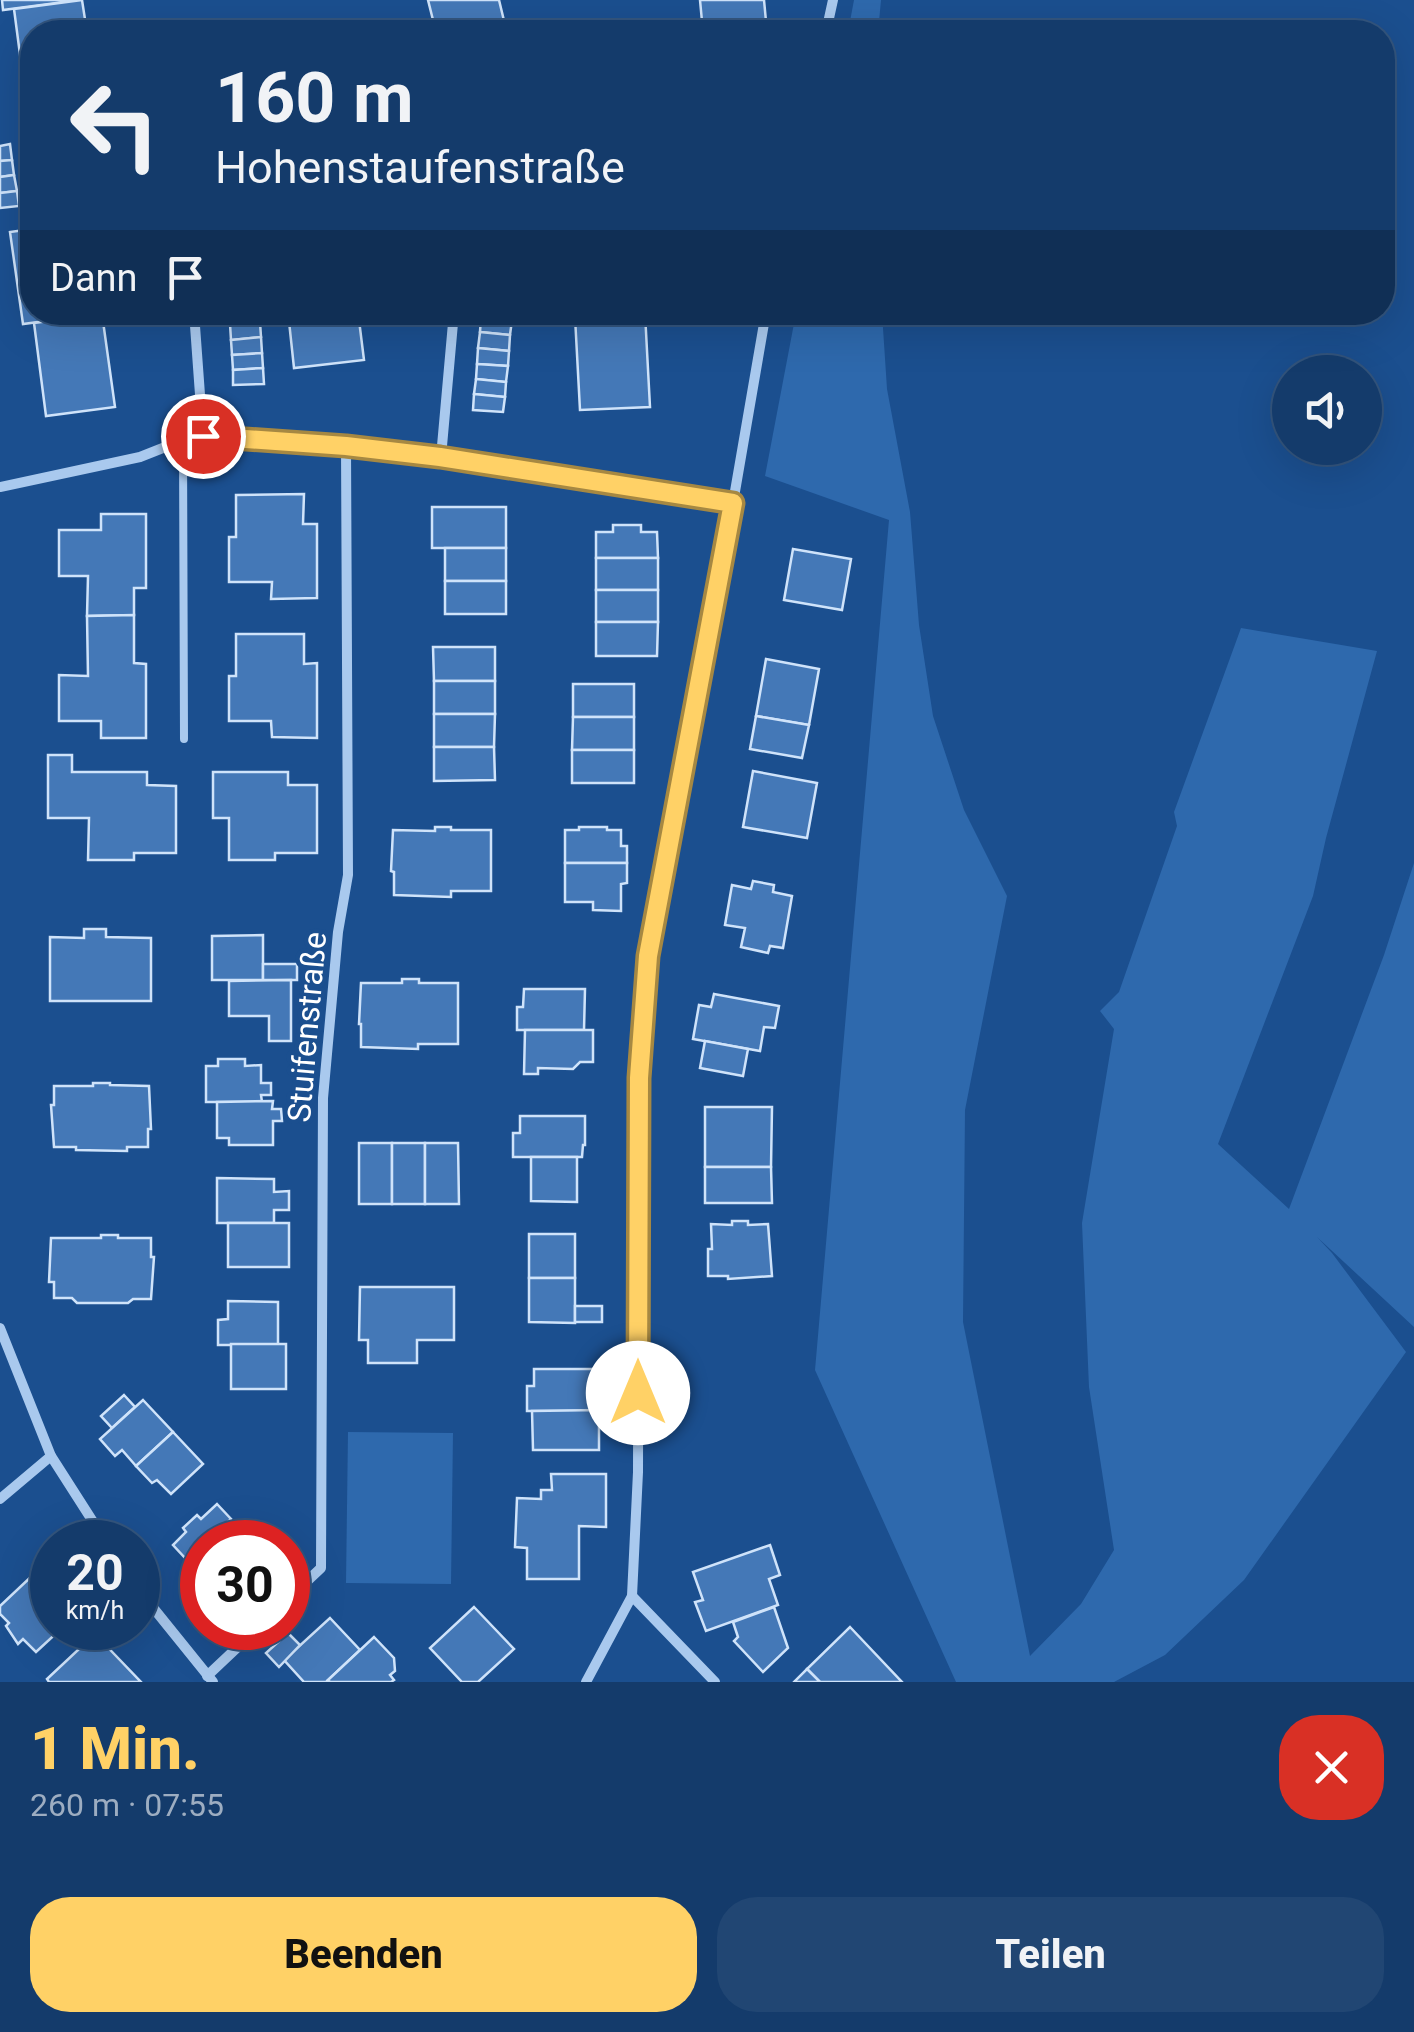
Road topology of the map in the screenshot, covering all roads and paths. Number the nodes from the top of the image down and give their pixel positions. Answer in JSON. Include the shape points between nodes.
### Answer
{"nodes":[{"id":1,"x":195,"y":325,"type":"edge"},
{"id":2,"x":453,"y":325,"type":"edge"},
{"id":3,"x":764,"y":325,"type":"edge"},
{"id":4,"x":203,"y":436,"type":"junction"},
{"id":5,"x":182,"y":440,"type":"junction"},
{"id":6,"x":346,"y":446,"type":"junction"},
{"id":7,"x":440,"y":457,"type":"junction"},
{"id":8,"x":0,"y":488,"type":"edge"},
{"id":9,"x":733,"y":503,"type":"junction"},
{"id":10,"x":184,"y":739,"type":"dead end"},
{"id":11,"x":0,"y":1328,"type":"edge"},
{"id":12,"x":51,"y":1456,"type":"junction"},
{"id":13,"x":0,"y":1500,"type":"edge"},
{"id":14,"x":92,"y":1520,"type":"edge"},
{"id":15,"x":310,"y":1578,"type":"edge"},
{"id":16,"x":632,"y":1596,"type":"junction"},
{"id":17,"x":160,"y":1617,"type":"edge"},
{"id":18,"x":237,"y":1650,"type":"edge"},
{"id":19,"x":210,"y":1679,"type":"edge"},
{"id":20,"x":586,"y":1682,"type":"edge"},
{"id":21,"x":714,"y":1682,"type":"edge"}],
"edges":[{"from":1,"to":4,"type":"street"},
{"from":2,"to":7,"type":"street"},
{"from":3,"to":9,"type":"street"},
{"from":4,"to":5,"type":"street"},
{"from":4,"to":6,"type":"street"},
{"from":5,"to":8,"type":"street","via":[[140,457]]},
{"from":5,"to":10,"type":"lane"},
{"from":6,"to":7,"type":"street"},
{"from":6,"to":15,"type":"street","name":"Stuifenstraße","via":[[348,875],[323,1098],[321,1568]]},
{"from":7,"to":9,"type":"street"},
{"from":9,"to":16,"type":"street","via":[[648,956],[639,1078]]},
{"from":11,"to":12,"type":"street"},
{"from":12,"to":13,"type":"street"},
{"from":12,"to":14,"type":"street"},
{"from":16,"to":20,"type":"street"},
{"from":16,"to":21,"type":"street"},
{"from":17,"to":19,"type":"street"},
{"from":18,"to":19,"type":"street"}]}
